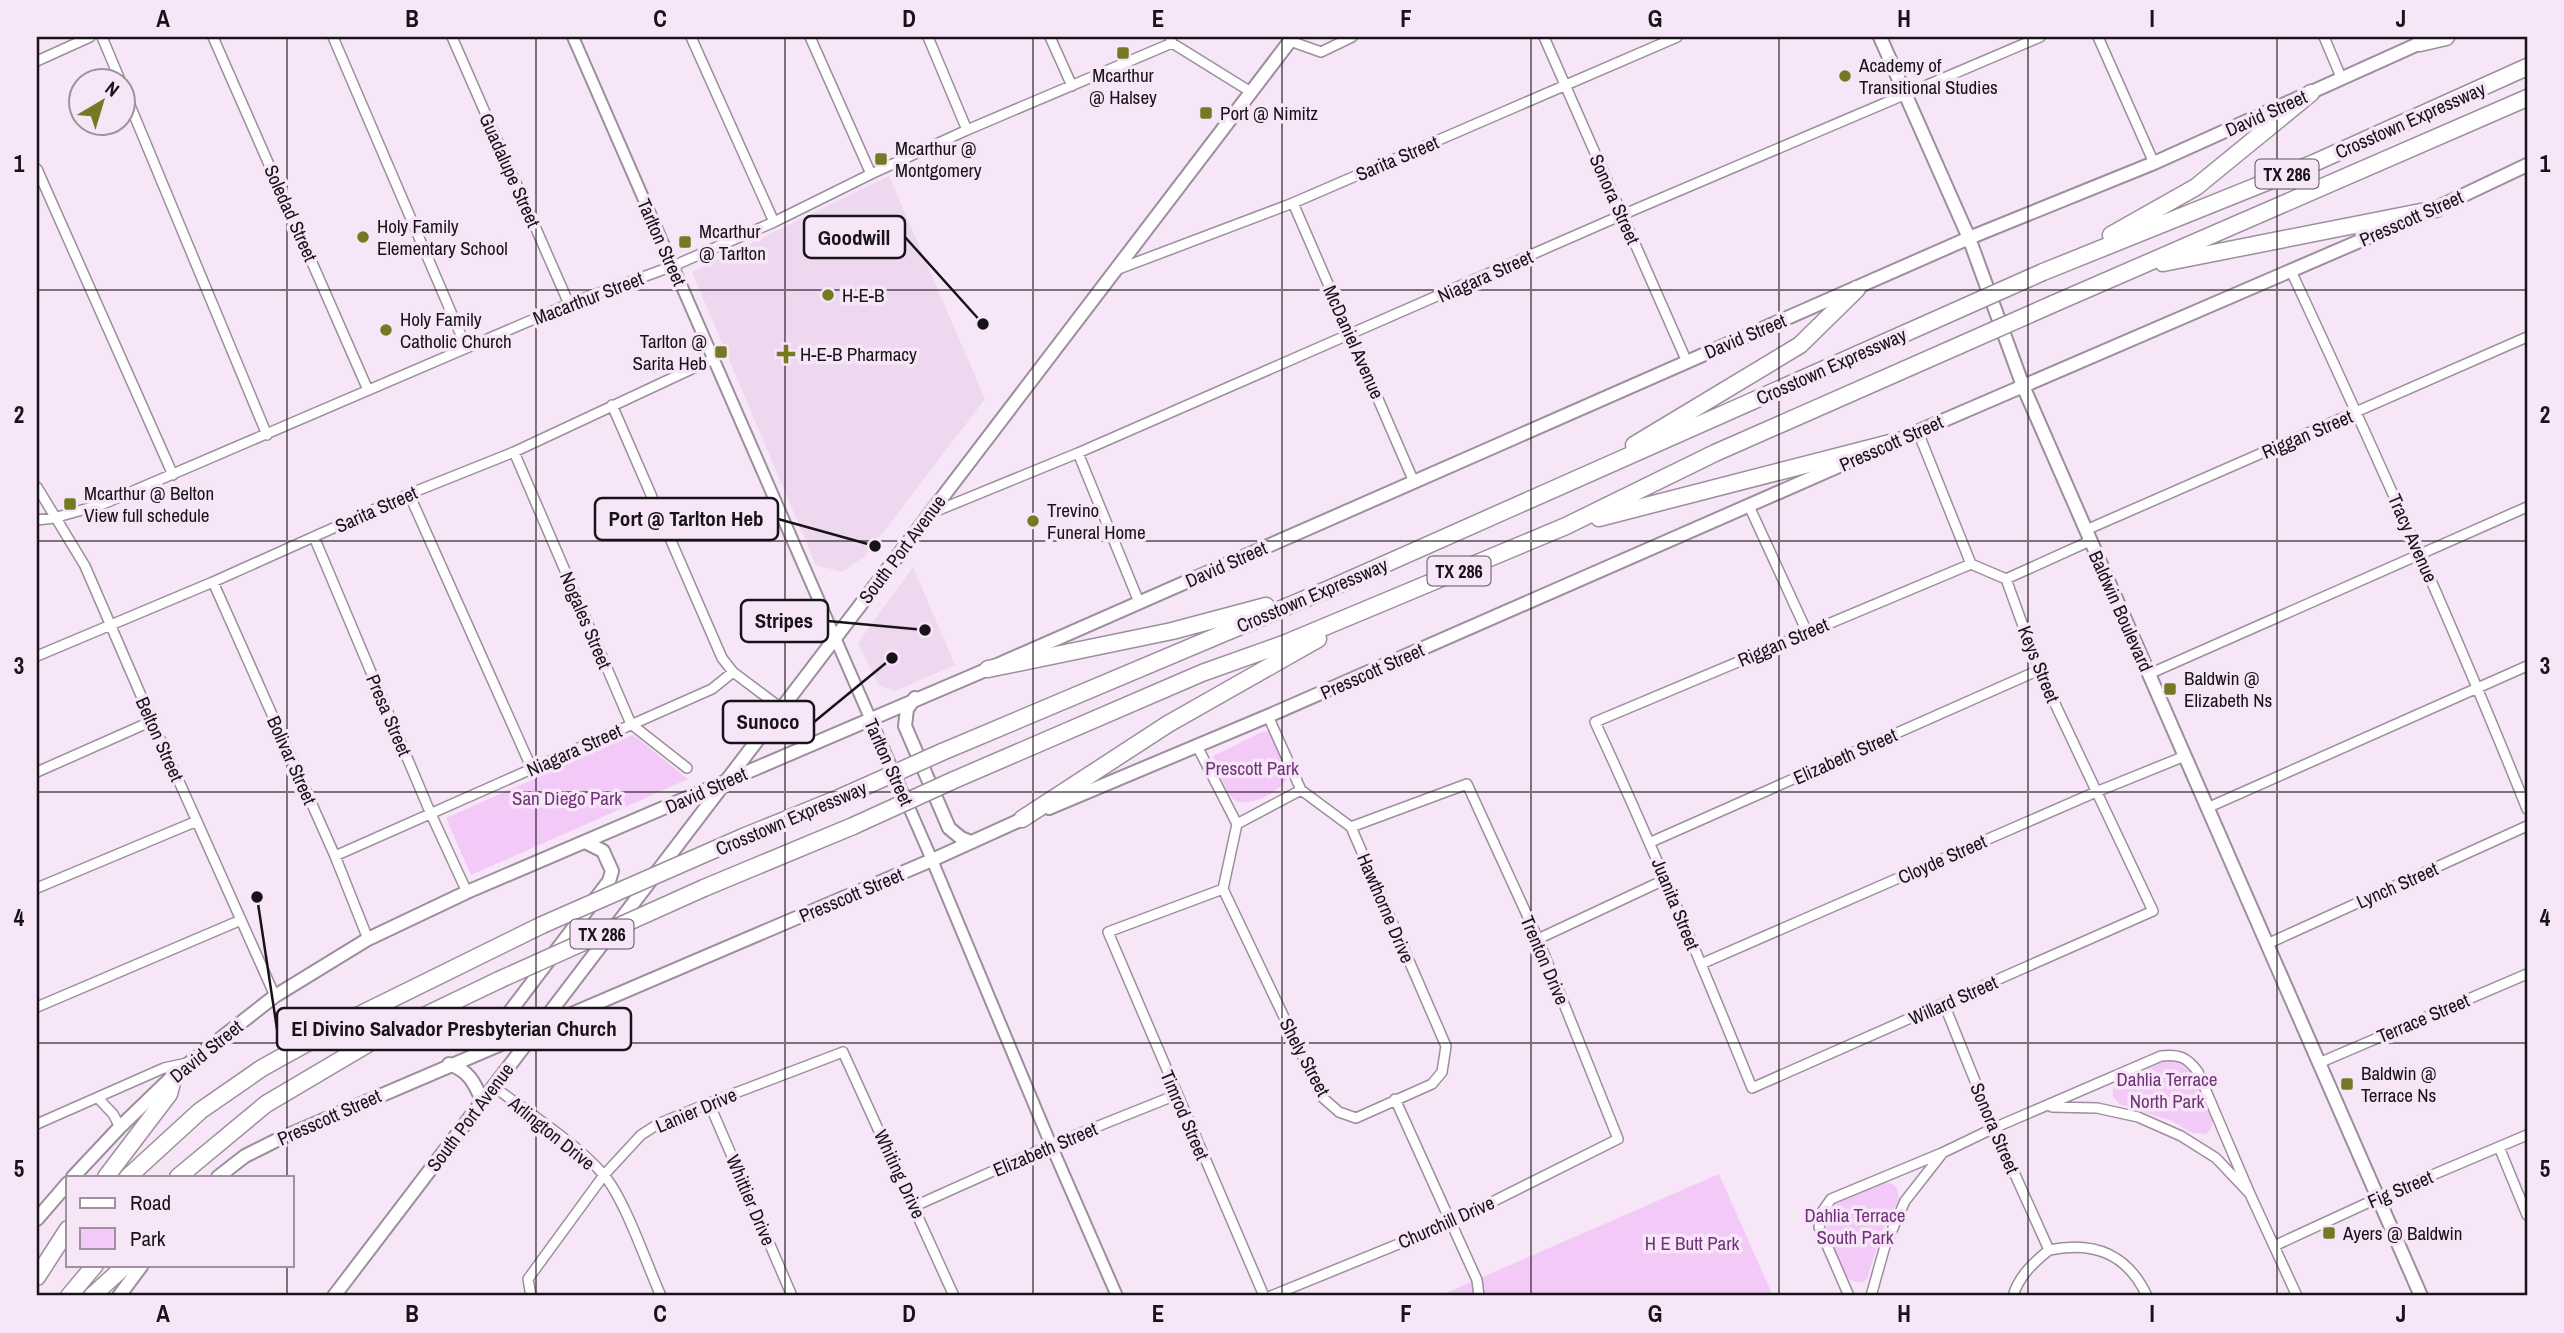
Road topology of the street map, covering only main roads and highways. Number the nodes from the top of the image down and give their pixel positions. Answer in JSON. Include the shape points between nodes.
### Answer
{"nodes":[{"id":1,"x":1880,"y":37,"type":"edge"},
{"id":2,"x":2446,"y":37,"type":"edge"},
{"id":3,"x":1290,"y":38,"type":"edge"},
{"id":4,"x":2426,"y":40,"type":"edge"},
{"id":5,"x":2527,"y":67,"type":"edge"},
{"id":6,"x":2311,"y":93,"type":"junction"},
{"id":7,"x":2527,"y":98,"type":"edge"},
{"id":8,"x":2527,"y":165,"type":"edge"},
{"id":9,"x":2436,"y":209,"type":"junction"},
{"id":10,"x":1969,"y":239,"type":"junction"},
{"id":11,"x":2133,"y":269,"type":"junction"},
{"id":12,"x":2049,"y":270,"type":"junction"},
{"id":13,"x":1857,"y":289,"type":"junction"},
{"id":14,"x":2023,"y":386,"type":"junction"},
{"id":15,"x":1890,"y":443,"type":"junction"},
{"id":16,"x":1573,"y":482,"type":"junction"},
{"id":17,"x":1566,"y":526,"type":"junction"},
{"id":18,"x":1323,"y":591,"type":"junction"},
{"id":19,"x":1385,"y":602,"type":"junction"},
{"id":20,"x":988,"y":669,"type":"junction"},
{"id":21,"x":915,"y":698,"type":"junction"},
{"id":22,"x":726,"y":781,"type":"junction"},
{"id":23,"x":1022,"y":819,"type":"junction"},
{"id":24,"x":585,"y":842,"type":"junction"},
{"id":25,"x":971,"y":842,"type":"junction"},
{"id":26,"x":539,"y":1028,"type":"junction"},
{"id":27,"x":469,"y":1056,"type":"junction"},
{"id":28,"x":449,"y":1065,"type":"junction"},
{"id":29,"x":174,"y":1076,"type":"junction"},
{"id":30,"x":482,"y":1100,"type":"junction"},
{"id":31,"x":74,"y":1176,"type":"edge"},
{"id":32,"x":107,"y":1176,"type":"edge"},
{"id":33,"x":129,"y":1176,"type":"edge"},
{"id":34,"x":179,"y":1176,"type":"edge"},
{"id":35,"x":219,"y":1176,"type":"edge"},
{"id":36,"x":66,"y":1185,"type":"edge"},
{"id":37,"x":38,"y":1211,"type":"edge"},
{"id":38,"x":66,"y":1232,"type":"edge"},
{"id":39,"x":66,"y":1245,"type":"edge"},
{"id":40,"x":94,"y":1266,"type":"edge"},
{"id":41,"x":125,"y":1266,"type":"edge"},
{"id":42,"x":141,"y":1266,"type":"edge"},
{"id":43,"x":37,"y":1280,"type":"edge"},
{"id":44,"x":69,"y":1296,"type":"edge"},
{"id":45,"x":92,"y":1296,"type":"edge"},
{"id":46,"x":119,"y":1296,"type":"edge"},
{"id":47,"x":334,"y":1296,"type":"edge"},
{"id":48,"x":2421,"y":1296,"type":"edge"}],
"edges":[{"from":1,"to":10,"type":"main road","name":"Baldwin Boulevard"},
{"from":2,"to":4,"type":"highway"},
{"from":3,"to":22,"type":"main road","name":"South Port Avenue"},
{"from":4,"to":6,"type":"main road","name":"David Street"},
{"from":5,"to":12,"type":"highway","name":"Crosstown Expressway","number":"TX 286","via":[[2314,163]]},
{"from":6,"to":10,"type":"main road","name":"David Street"},
{"from":6,"to":12,"type":"highway","via":[[2196,187]]},
{"from":7,"to":11,"type":"highway","name":"Crosstown Expressway","number":"TX 286"},
{"from":8,"to":9,"type":"main road","name":"Presscott Street"},
{"from":9,"to":11,"type":"highway"},
{"from":9,"to":14,"type":"main road","name":"Presscott Street"},
{"from":10,"to":13,"type":"main road","name":"David Street"},
{"from":10,"to":14,"type":"main road","name":"Baldwin Boulevard"},
{"from":11,"to":17,"type":"highway","name":"Crosstown Expressway","number":"TX 286","bridge":true,"via":[[1714,453]]},
{"from":12,"to":16,"type":"highway","name":"Crosstown Expressway","number":"TX 286","bridge":true},
{"from":13,"to":16,"type":"highway","via":[[1800,345]]},
{"from":13,"to":20,"type":"main road","name":"David Street"},
{"from":14,"to":15,"type":"main road","name":"Presscott Street"},
{"from":14,"to":48,"type":"main road","name":"Baldwin Boulevard"},
{"from":15,"to":17,"type":"highway"},
{"from":15,"to":23,"type":"main road","name":"Presscott Street"},
{"from":16,"to":18,"type":"highway","name":"Crosstown Expressway","number":"TX 286"},
{"from":17,"to":19,"type":"highway","name":"Crosstown Expressway","number":"TX 286"},
{"from":18,"to":20,"type":"highway","via":[[1172,631]]},
{"from":18,"to":33,"type":"highway","name":"Crosstown Expressway","number":"TX 286","bridge":true,"via":[[542,925],[262,1068],[200,1111]]},
{"from":19,"to":23,"type":"highway","via":[[1168,724]]},
{"from":19,"to":34,"type":"highway","name":"Crosstown Expressway","number":"TX 286","bridge":true,"via":[[1202,673],[499,980],[376,1040],[266,1104]]},
{"from":20,"to":21,"type":"main road","name":"David Street"},
{"from":21,"to":22,"type":"main road","name":"David Street"},
{"from":21,"to":25,"type":"main road","via":[[907,709],[905,726],[949,828]]},
{"from":22,"to":24,"type":"main road","name":"David Street"},
{"from":22,"to":26,"type":"main road","name":"South Port Avenue"},
{"from":23,"to":25,"type":"main road","name":"Presscott Street"},
{"from":24,"to":27,"type":"main road","via":[[603,851],[612,871],[610,881],[493,1034]]},
{"from":24,"to":29,"type":"main road","name":"David Street","via":[[368,939],[275,996]]},
{"from":25,"to":26,"type":"main road","name":"Presscott Street"},
{"from":26,"to":27,"type":"main road","name":"Presscott Street"},
{"from":26,"to":30,"type":"main road","name":"South Port Avenue"},
{"from":27,"to":28,"type":"main road","name":"Presscott Street"},
{"from":28,"to":30,"type":"main road","via":[[466,1072]]},
{"from":28,"to":35,"type":"main road","name":"Presscott Street","via":[[279,1139]]},
{"from":29,"to":31,"type":"main road","name":"David Street"},
{"from":29,"to":32,"type":"highway","via":[[169,1094]]},
{"from":30,"to":47,"type":"main road","name":"South Port Avenue"},
{"from":36,"to":37,"type":"main road"},
{"from":38,"to":43,"type":"highway"},
{"from":39,"to":43,"type":"highway"},
{"from":40,"to":44,"type":"highway"},
{"from":41,"to":45,"type":"highway"},
{"from":42,"to":46,"type":"main road"}]}
